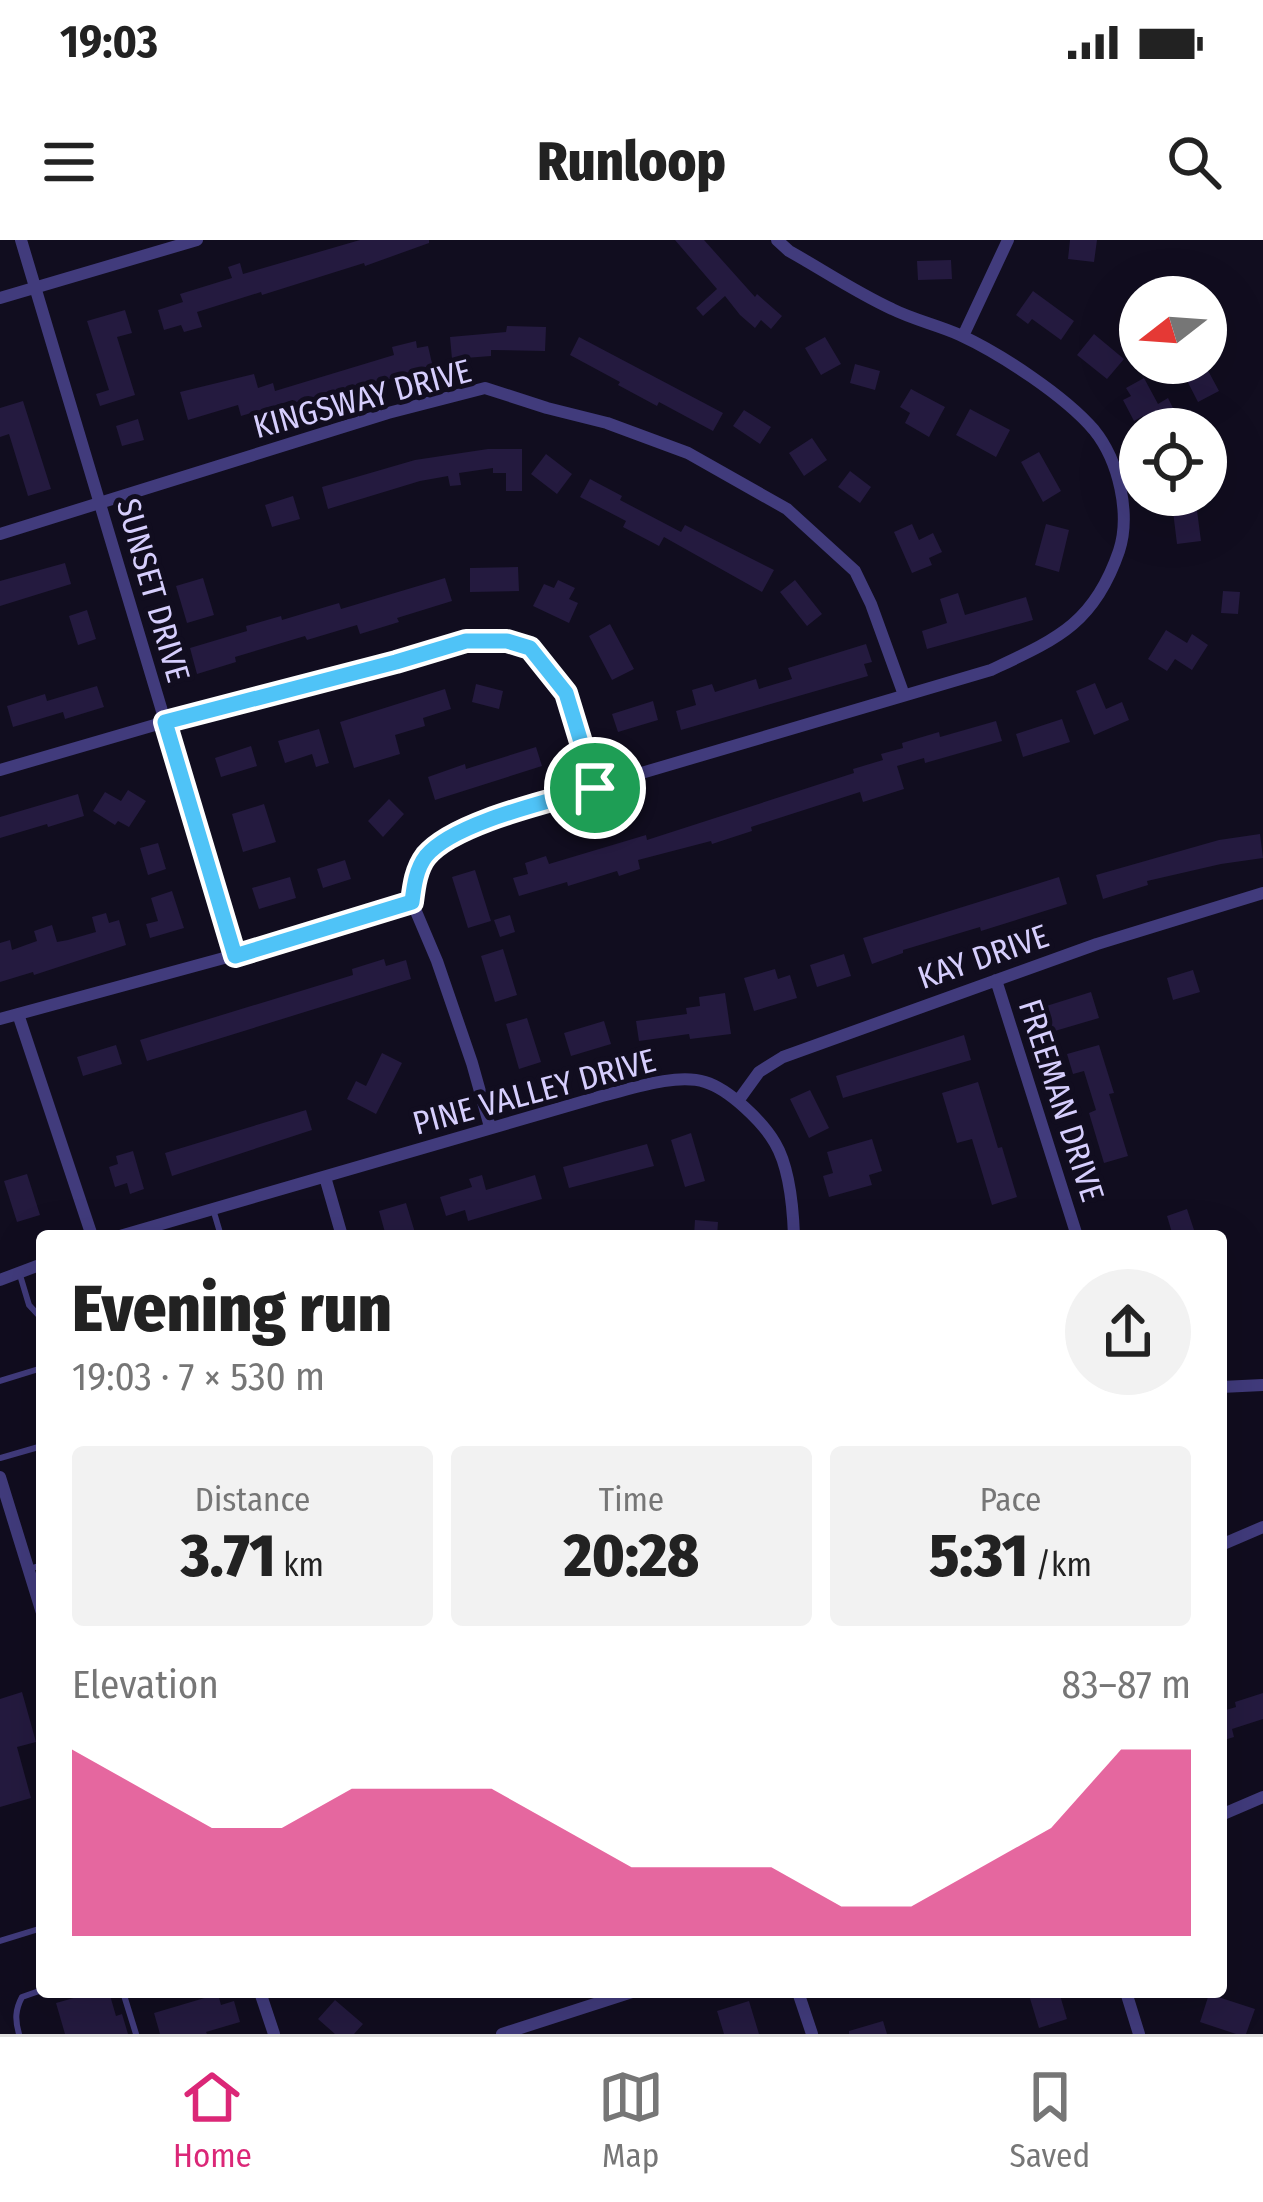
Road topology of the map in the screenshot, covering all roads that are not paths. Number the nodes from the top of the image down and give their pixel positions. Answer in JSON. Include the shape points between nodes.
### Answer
{"nodes":[{"id":1,"x":22,"y":240,"type":"edge"},
{"id":2,"x":197,"y":240,"type":"edge"},
{"id":3,"x":777,"y":240,"type":"edge"},
{"id":4,"x":1009,"y":240,"type":"edge"},
{"id":5,"x":35,"y":289,"type":"junction"},
{"id":6,"x":0,"y":298,"type":"edge"},
{"id":7,"x":963,"y":336,"type":"junction"},
{"id":8,"x":100,"y":503,"type":"junction"},
{"id":9,"x":0,"y":534,"type":"edge"},
{"id":10,"x":904,"y":695,"type":"junction"},
{"id":11,"x":165,"y":722,"type":"junction"},
{"id":12,"x":0,"y":770,"type":"edge"},
{"id":13,"x":595,"y":788,"type":"junction"},
{"id":14,"x":1263,"y":893,"type":"edge"},
{"id":15,"x":412,"y":902,"type":"junction"},
{"id":16,"x":235,"y":956,"type":"junction"},
{"id":17,"x":996,"y":980,"type":"junction"},
{"id":18,"x":18,"y":1014,"type":"junction"},
{"id":19,"x":0,"y":1019,"type":"edge"},
{"id":20,"x":738,"y":1101,"type":"junction"},
{"id":21,"x":490,"y":1126,"type":"junction"},
{"id":22,"x":325,"y":1177,"type":"junction"},
{"id":23,"x":213,"y":1209,"type":"junction"},
{"id":24,"x":90,"y":1230,"type":"edge"},
{"id":25,"x":141,"y":1230,"type":"edge"},
{"id":26,"x":219,"y":1230,"type":"edge"},
{"id":27,"x":339,"y":1230,"type":"edge"},
{"id":28,"x":793,"y":1230,"type":"edge"},
{"id":29,"x":1075,"y":1230,"type":"edge"},
{"id":30,"x":36,"y":1266,"type":"edge"},
{"id":31,"x":20,"y":1272,"type":"junction"},
{"id":32,"x":0,"y":1280,"type":"edge"},
{"id":33,"x":36,"y":1316,"type":"edge"},
{"id":34,"x":36,"y":1370,"type":"edge"},
{"id":35,"x":0,"y":1381,"type":"edge"},
{"id":36,"x":1263,"y":1385,"type":"edge"},
{"id":37,"x":1227,"y":1387,"type":"edge"},
{"id":38,"x":36,"y":1449,"type":"edge"},
{"id":39,"x":0,"y":1457,"type":"edge"},
{"id":40,"x":0,"y":1477,"type":"edge"},
{"id":41,"x":1263,"y":1527,"type":"edge"},
{"id":42,"x":1227,"y":1542,"type":"edge"},
{"id":43,"x":36,"y":1567,"type":"edge"},
{"id":44,"x":1260,"y":1802,"type":"edge"},
{"id":45,"x":1227,"y":1813,"type":"edge"},
{"id":46,"x":36,"y":1930,"type":"edge"},
{"id":47,"x":0,"y":1941,"type":"edge"},
{"id":48,"x":36,"y":1992,"type":"edge"},
{"id":49,"x":125,"y":1998,"type":"edge"},
{"id":50,"x":262,"y":1998,"type":"edge"},
{"id":51,"x":613,"y":1998,"type":"edge"},
{"id":52,"x":800,"y":1998,"type":"edge"},
{"id":53,"x":1128,"y":1998,"type":"edge"},
{"id":54,"x":20,"y":2034,"type":"edge"},
{"id":55,"x":136,"y":2034,"type":"edge"},
{"id":56,"x":274,"y":2034,"type":"edge"},
{"id":57,"x":502,"y":2034,"type":"edge"},
{"id":58,"x":812,"y":2034,"type":"edge"},
{"id":59,"x":1139,"y":2034,"type":"edge"}],
"edges":[{"from":1,"to":5,"type":"street","name":"SUNSET DRIVE"},
{"from":2,"to":5,"type":"street"},
{"from":3,"to":7,"type":"street","via":[[892,309]]},
{"from":4,"to":7,"type":"street"},
{"from":5,"to":6,"type":"street"},
{"from":5,"to":8,"type":"street","name":"SUNSET DRIVE"},
{"from":7,"to":10,"type":"street","via":[[1034,379],[1095,432],[1116,473],[1124,537],[1088,613],[1053,640],[992,670]]},
{"from":8,"to":9,"type":"street","name":"KINGSWAY DRIVE"},
{"from":8,"to":10,"type":"street","name":"KINGSWAY DRIVE","via":[[485,388],[688,453],[787,509],[855,571]]},
{"from":8,"to":11,"type":"street","name":"SUNSET DRIVE"},
{"from":10,"to":13,"type":"street"},
{"from":11,"to":12,"type":"street"},
{"from":11,"to":13,"type":"street","via":[[466,641],[507,641],[530,648],[566,693]]},
{"from":11,"to":16,"type":"street","name":"SUNSET DRIVE"},
{"from":13,"to":15,"type":"street","via":[[446,839],[425,858]]},
{"from":14,"to":17,"type":"street","name":"KAY DRIVE"},
{"from":15,"to":16,"type":"street"},
{"from":15,"to":21,"type":"street"},
{"from":16,"to":18,"type":"street"},
{"from":17,"to":20,"type":"street","name":"KAY DRIVE","via":[[784,1057],[759,1072]]},
{"from":17,"to":29,"type":"street","name":"FREEMAN DRIVE"},
{"from":18,"to":19,"type":"street"},
{"from":18,"to":24,"type":"street"},
{"from":20,"to":21,"type":"street","name":"PINE VALLEY DRIVE","via":[[705,1082],[662,1082]]},
{"from":20,"to":28,"type":"street","via":[[776,1144]]},
{"from":21,"to":22,"type":"street","name":"PINE VALLEY DRIVE"},
{"from":22,"to":23,"type":"street"},
{"from":22,"to":27,"type":"street"},
{"from":23,"to":25,"type":"street"},
{"from":23,"to":26,"type":"lane"},
{"from":30,"to":31,"type":"street"},
{"from":31,"to":32,"type":"street"},
{"from":31,"to":33,"type":"lane"},
{"from":34,"to":35,"type":"lane"},
{"from":36,"to":37,"type":"street"},
{"from":38,"to":39,"type":"lane"},
{"from":40,"to":43,"type":"street"},
{"from":41,"to":42,"type":"street"},
{"from":44,"to":45,"type":"street"},
{"from":46,"to":47,"type":"lane"},
{"from":48,"to":54,"type":"lane","via":[[17,2006]]},
{"from":49,"to":55,"type":"lane"},
{"from":50,"to":56,"type":"street"},
{"from":51,"to":57,"type":"street"},
{"from":52,"to":58,"type":"street"},
{"from":53,"to":59,"type":"street"}]}
